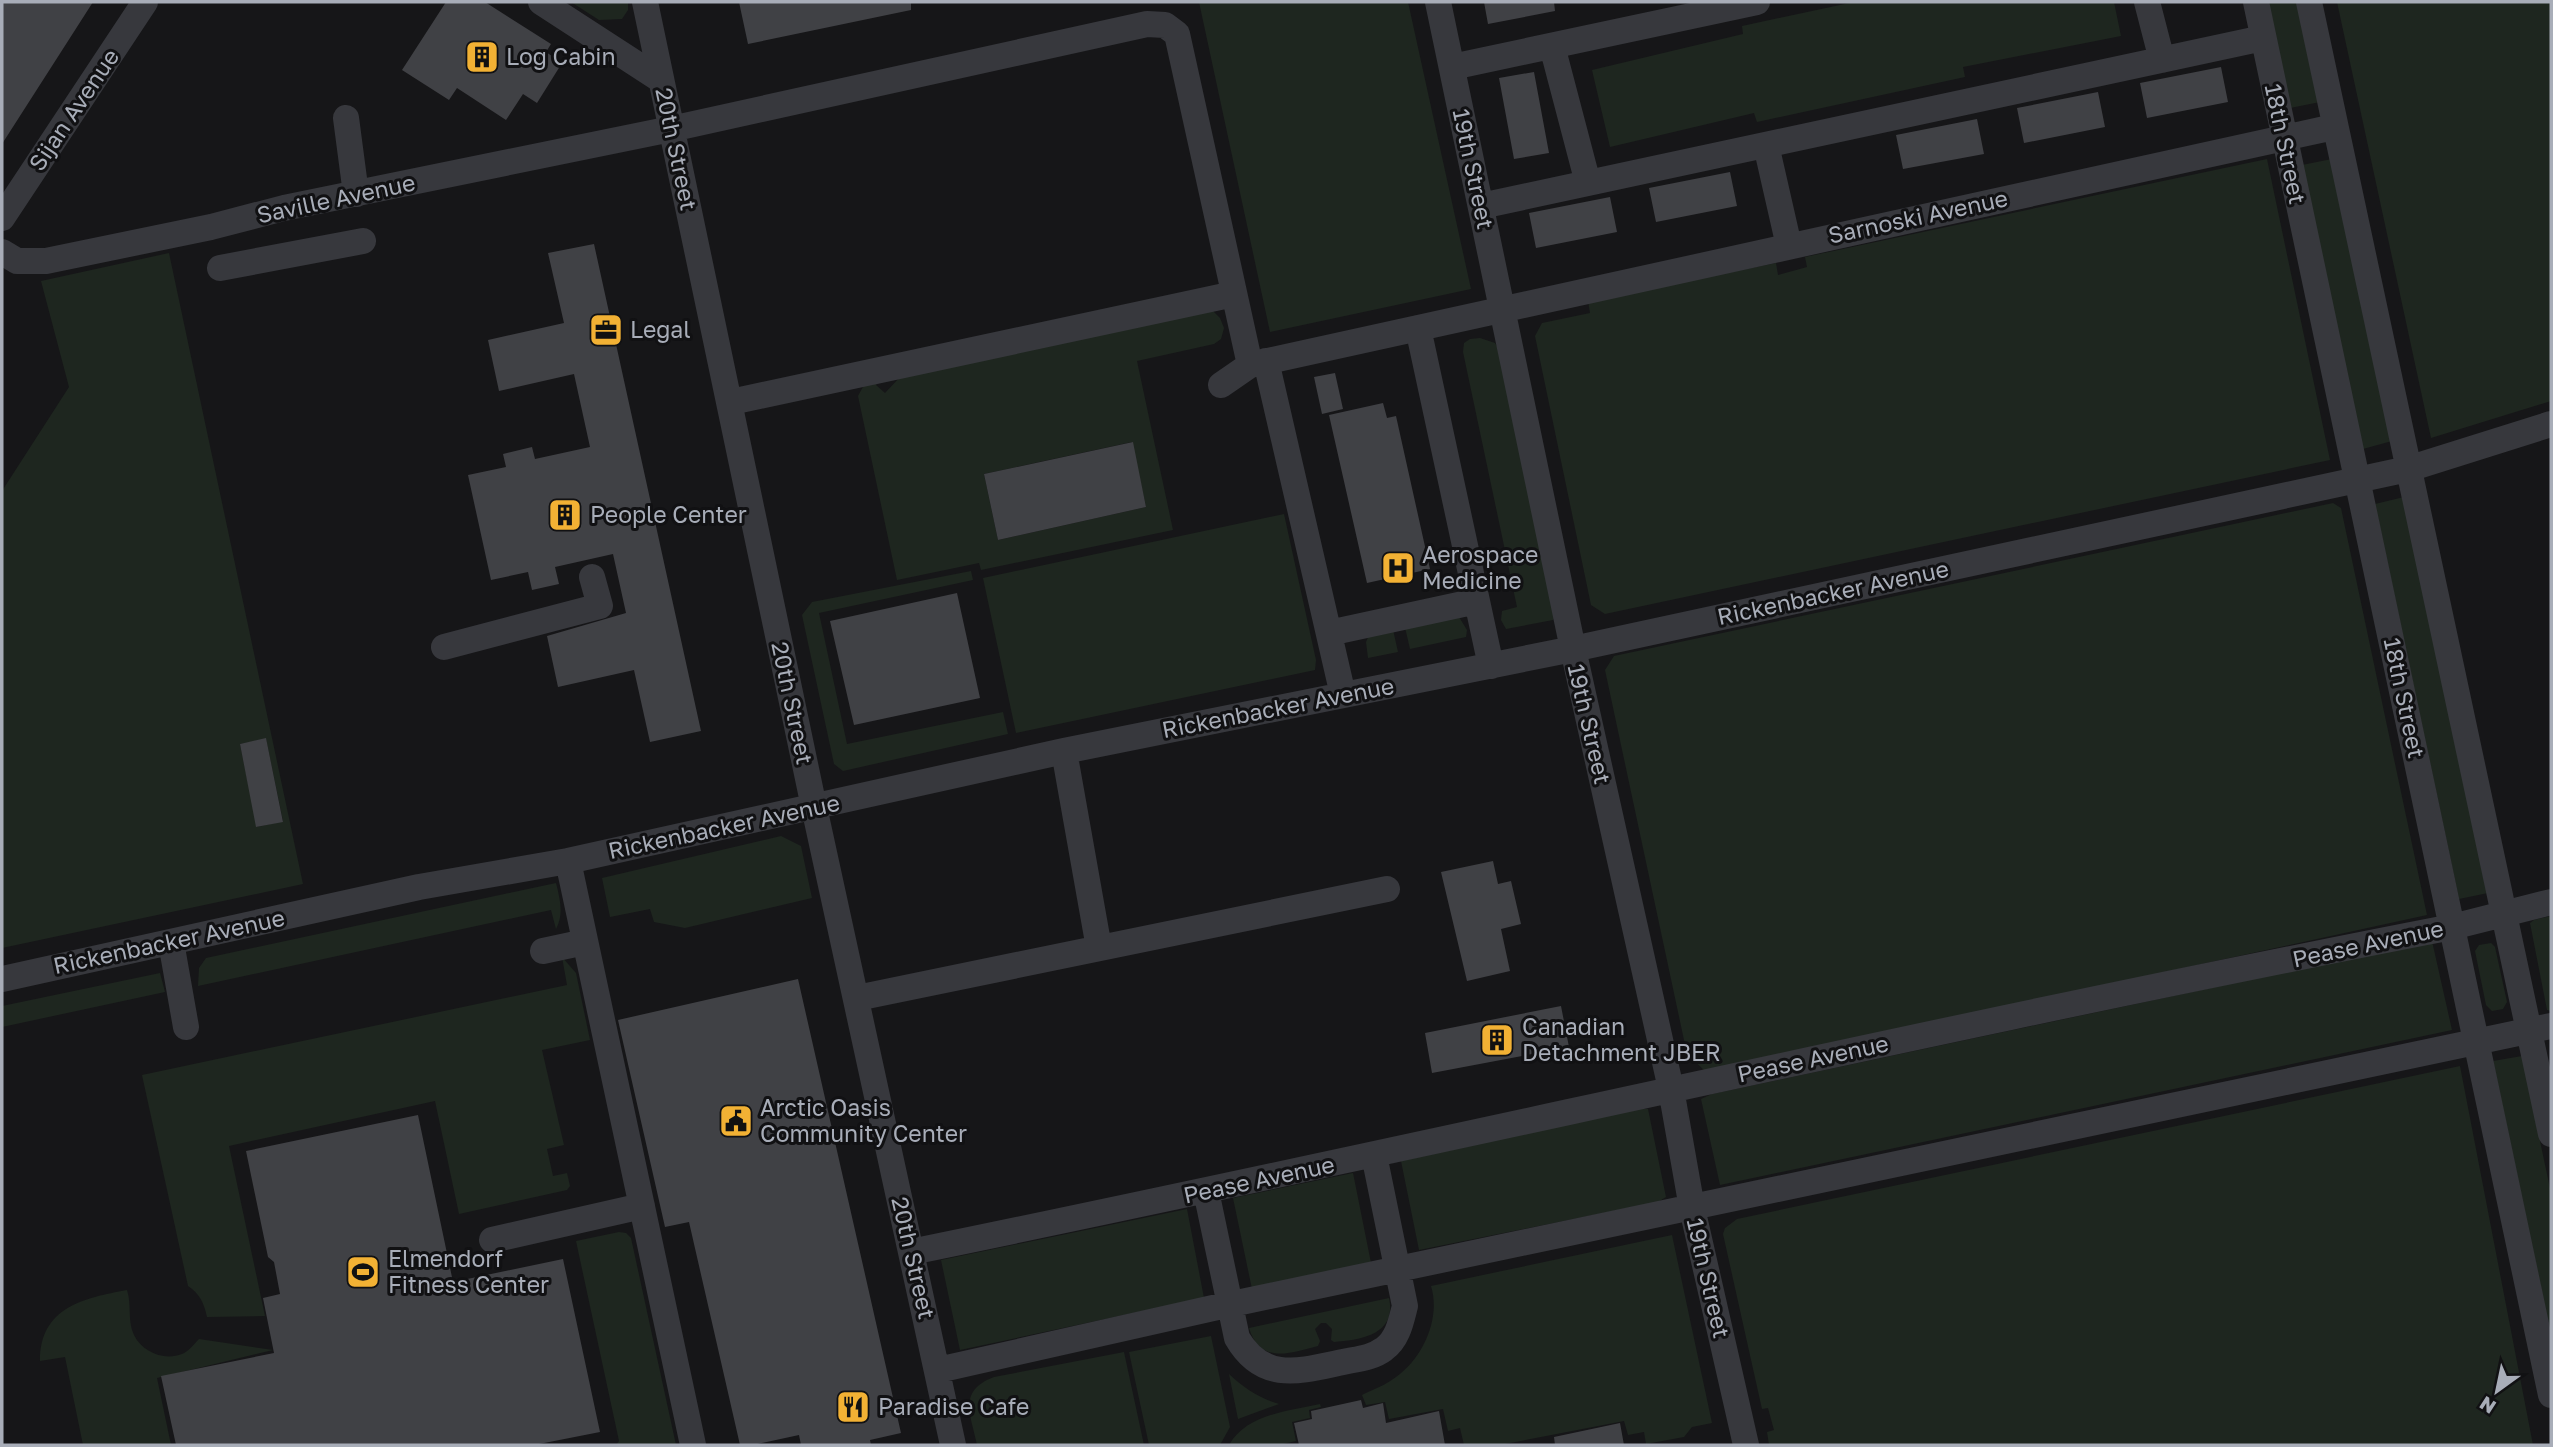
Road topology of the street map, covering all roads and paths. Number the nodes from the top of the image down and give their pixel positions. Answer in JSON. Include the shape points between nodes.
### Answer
{"nodes":[{"id":1,"x":145,"y":2,"type":"edge"},
{"id":2,"x":541,"y":2,"type":"edge"},
{"id":3,"x":645,"y":2,"type":"edge"},
{"id":4,"x":1438,"y":2,"type":"edge"},
{"id":5,"x":1757,"y":2,"type":"edge"},
{"id":6,"x":2147,"y":2,"type":"edge"},
{"id":7,"x":2256,"y":2,"type":"edge"},
{"id":8,"x":2309,"y":2,"type":"edge"},
{"id":9,"x":2263,"y":38,"type":"junction"},
{"id":10,"x":1552,"y":46,"type":"junction"},
{"id":11,"x":2162,"y":60,"type":"junction"},
{"id":12,"x":1452,"y":67,"type":"junction"},
{"id":13,"x":661,"y":80,"type":"junction"},
{"id":14,"x":346,"y":118,"type":"dead end"},
{"id":15,"x":2334,"y":127,"type":"junction"},
{"id":16,"x":671,"y":129,"type":"junction"},
{"id":17,"x":2284,"y":137,"type":"junction"},
{"id":18,"x":1766,"y":145,"type":"junction"},
{"id":19,"x":1588,"y":183,"type":"junction"},
{"id":20,"x":356,"y":194,"type":"junction"},
{"id":21,"x":1481,"y":206,"type":"junction"},
{"id":22,"x":2,"y":218,"type":"edge"},
{"id":23,"x":363,"y":241,"type":"dead end"},
{"id":24,"x":1789,"y":246,"type":"junction"},
{"id":25,"x":2,"y":253,"type":"edge"},
{"id":26,"x":220,"y":268,"type":"dead end"},
{"id":27,"x":1234,"y":294,"type":"junction"},
{"id":28,"x":1502,"y":309,"type":"junction"},
{"id":29,"x":1418,"y":328,"type":"junction"},
{"id":30,"x":1258,"y":363,"type":"junction"},
{"id":31,"x":1221,"y":385,"type":"dead end"},
{"id":32,"x":731,"y":402,"type":"junction"},
{"id":33,"x":2551,"y":424,"type":"edge"},
{"id":34,"x":2408,"y":469,"type":"junction"},
{"id":35,"x":2357,"y":479,"type":"junction"},
{"id":36,"x":592,"y":577,"type":"dead end"},
{"id":37,"x":1477,"y":601,"type":"junction"},
{"id":38,"x":1329,"y":633,"type":"junction"},
{"id":39,"x":444,"y":647,"type":"dead end"},
{"id":40,"x":1573,"y":649,"type":"junction"},
{"id":41,"x":1491,"y":666,"type":"junction"},
{"id":42,"x":1343,"y":695,"type":"junction"},
{"id":43,"x":1063,"y":751,"type":"junction"},
{"id":44,"x":814,"y":807,"type":"junction"},
{"id":45,"x":568,"y":861,"type":"junction"},
{"id":46,"x":1388,"y":889,"type":"dead end"},
{"id":47,"x":2551,"y":902,"type":"edge"},
{"id":48,"x":2503,"y":913,"type":"junction"},
{"id":49,"x":2452,"y":927,"type":"junction"},
{"id":50,"x":171,"y":942,"type":"junction"},
{"id":51,"x":585,"y":942,"type":"junction"},
{"id":52,"x":1099,"y":947,"type":"junction"},
{"id":53,"x":544,"y":951,"type":"dead end"},
{"id":54,"x":2,"y":979,"type":"edge"},
{"id":55,"x":857,"y":998,"type":"junction"},
{"id":56,"x":186,"y":1027,"type":"dead end"},
{"id":57,"x":2540,"y":1028,"type":"edge"},
{"id":58,"x":2476,"y":1041,"type":"junction"},
{"id":59,"x":1671,"y":1089,"type":"junction"},
{"id":60,"x":2551,"y":1134,"type":"edge"},
{"id":61,"x":1374,"y":1155,"type":"junction"},
{"id":62,"x":1206,"y":1191,"type":"junction"},
{"id":63,"x":642,"y":1206,"type":"junction"},
{"id":64,"x":1692,"y":1209,"type":"junction"},
{"id":65,"x":492,"y":1240,"type":"dead end"},
{"id":66,"x":911,"y":1252,"type":"junction"},
{"id":67,"x":1397,"y":1270,"type":"junction"},
{"id":68,"x":1231,"y":1305,"type":"junction"},
{"id":69,"x":938,"y":1370,"type":"junction"},
{"id":70,"x":2551,"y":1395,"type":"edge"},
{"id":71,"x":693,"y":1445,"type":"edge"},
{"id":72,"x":953,"y":1445,"type":"edge"},
{"id":73,"x":1746,"y":1445,"type":"edge"}],
"edges":[{"from":1,"to":22,"type":"street","name":"Sijan Avenue"},
{"from":2,"to":13,"type":"street"},
{"from":3,"to":13,"type":"street","name":"20th Street"},
{"from":4,"to":12,"type":"street","name":"19th Street"},
{"from":5,"to":10,"type":"street"},
{"from":6,"to":11,"type":"street"},
{"from":7,"to":9,"type":"street","name":"18th Street"},
{"from":8,"to":15,"type":"street"},
{"from":9,"to":11,"type":"street"},
{"from":9,"to":17,"type":"street","name":"18th Street"},
{"from":10,"to":12,"type":"street"},
{"from":10,"to":19,"type":"street"},
{"from":11,"to":18,"type":"street"},
{"from":12,"to":21,"type":"street","name":"19th Street"},
{"from":13,"to":16,"type":"street","name":"20th Street"},
{"from":14,"to":20,"type":"street"},
{"from":15,"to":17,"type":"street","name":"Sarnoski Avenue"},
{"from":15,"to":34,"type":"street"},
{"from":16,"to":20,"type":"street","name":"Saville Avenue"},
{"from":16,"to":27,"type":"street","name":"Saville Avenue","via":[[1147,24],[1165,25],[1177,34]]},
{"from":16,"to":32,"type":"street","name":"20th Street"},
{"from":17,"to":24,"type":"street","name":"Sarnoski Avenue"},
{"from":17,"to":35,"type":"street","name":"18th Street"},
{"from":18,"to":19,"type":"street"},
{"from":18,"to":24,"type":"street"},
{"from":19,"to":21,"type":"street"},
{"from":20,"to":25,"type":"street","name":"Saville Avenue","via":[[46,261],[17,261]]},
{"from":21,"to":28,"type":"street","name":"19th Street"},
{"from":23,"to":26,"type":"street"},
{"from":24,"to":28,"type":"street","name":"Sarnoski Avenue"},
{"from":27,"to":30,"type":"street","name":"Saville Avenue"},
{"from":27,"to":32,"type":"street"},
{"from":28,"to":29,"type":"street","name":"Sarnoski Avenue"},
{"from":28,"to":40,"type":"street","name":"19th Street"},
{"from":29,"to":30,"type":"street","name":"Sarnoski Avenue"},
{"from":29,"to":37,"type":"street"},
{"from":30,"to":31,"type":"street"},
{"from":30,"to":38,"type":"street","name":"Saville Avenue"},
{"from":32,"to":44,"type":"street","name":"20th Street"},
{"from":33,"to":34,"type":"street","name":"Rickenbacker Avenue"},
{"from":34,"to":35,"type":"street","name":"Rickenbacker Avenue"},
{"from":34,"to":48,"type":"street"},
{"from":35,"to":40,"type":"street","name":"Rickenbacker Avenue"},
{"from":35,"to":49,"type":"street","name":"18th Street"},
{"from":36,"to":39,"type":"street","via":[[600,606]]},
{"from":37,"to":38,"type":"street"},
{"from":37,"to":41,"type":"street"},
{"from":38,"to":42,"type":"street","name":"Saville Avenue"},
{"from":40,"to":41,"type":"street","name":"Rickenbacker Avenue"},
{"from":40,"to":59,"type":"street","name":"19th Street"},
{"from":41,"to":42,"type":"street","name":"Rickenbacker Avenue"},
{"from":42,"to":43,"type":"street","name":"Rickenbacker Avenue"},
{"from":43,"to":44,"type":"street","name":"Rickenbacker Avenue"},
{"from":43,"to":52,"type":"street"},
{"from":44,"to":45,"type":"street","name":"Rickenbacker Avenue"},
{"from":44,"to":55,"type":"street","name":"20th Street"},
{"from":45,"to":50,"type":"street","name":"Rickenbacker Avenue","via":[[419,887]]},
{"from":45,"to":51,"type":"street"},
{"from":46,"to":52,"type":"street"},
{"from":47,"to":48,"type":"street","name":"Pease Avenue"},
{"from":48,"to":49,"type":"street","name":"Pease Avenue"},
{"from":48,"to":57,"type":"street"},
{"from":49,"to":58,"type":"street","name":"18th Street"},
{"from":49,"to":59,"type":"street","name":"Pease Avenue"},
{"from":50,"to":54,"type":"street","name":"Rickenbacker Avenue"},
{"from":50,"to":56,"type":"street"},
{"from":51,"to":53,"type":"street"},
{"from":51,"to":63,"type":"street"},
{"from":52,"to":55,"type":"street"},
{"from":55,"to":66,"type":"street","name":"20th Street"},
{"from":57,"to":58,"type":"street"},
{"from":57,"to":60,"type":"street"},
{"from":58,"to":64,"type":"street"},
{"from":58,"to":70,"type":"street","name":"18th Street"},
{"from":59,"to":61,"type":"street","name":"Pease Avenue"},
{"from":59,"to":64,"type":"street","name":"19th Street"},
{"from":61,"to":62,"type":"street","name":"Pease Avenue"},
{"from":61,"to":67,"type":"street"},
{"from":62,"to":66,"type":"street","name":"Pease Avenue"},
{"from":62,"to":68,"type":"street"},
{"from":63,"to":65,"type":"street"},
{"from":63,"to":71,"type":"street"},
{"from":64,"to":67,"type":"street"},
{"from":64,"to":73,"type":"street","name":"19th Street"},
{"from":66,"to":69,"type":"street","name":"20th Street"},
{"from":67,"to":68,"type":"street"},
{"from":67,"to":68,"type":"street","via":[[1405,1306],[1399,1329],[1386,1348],[1371,1356],[1299,1371],[1263,1366],[1246,1354],[1237,1338]]},
{"from":68,"to":69,"type":"street"},
{"from":69,"to":72,"type":"street","name":"20th Street"}]}
